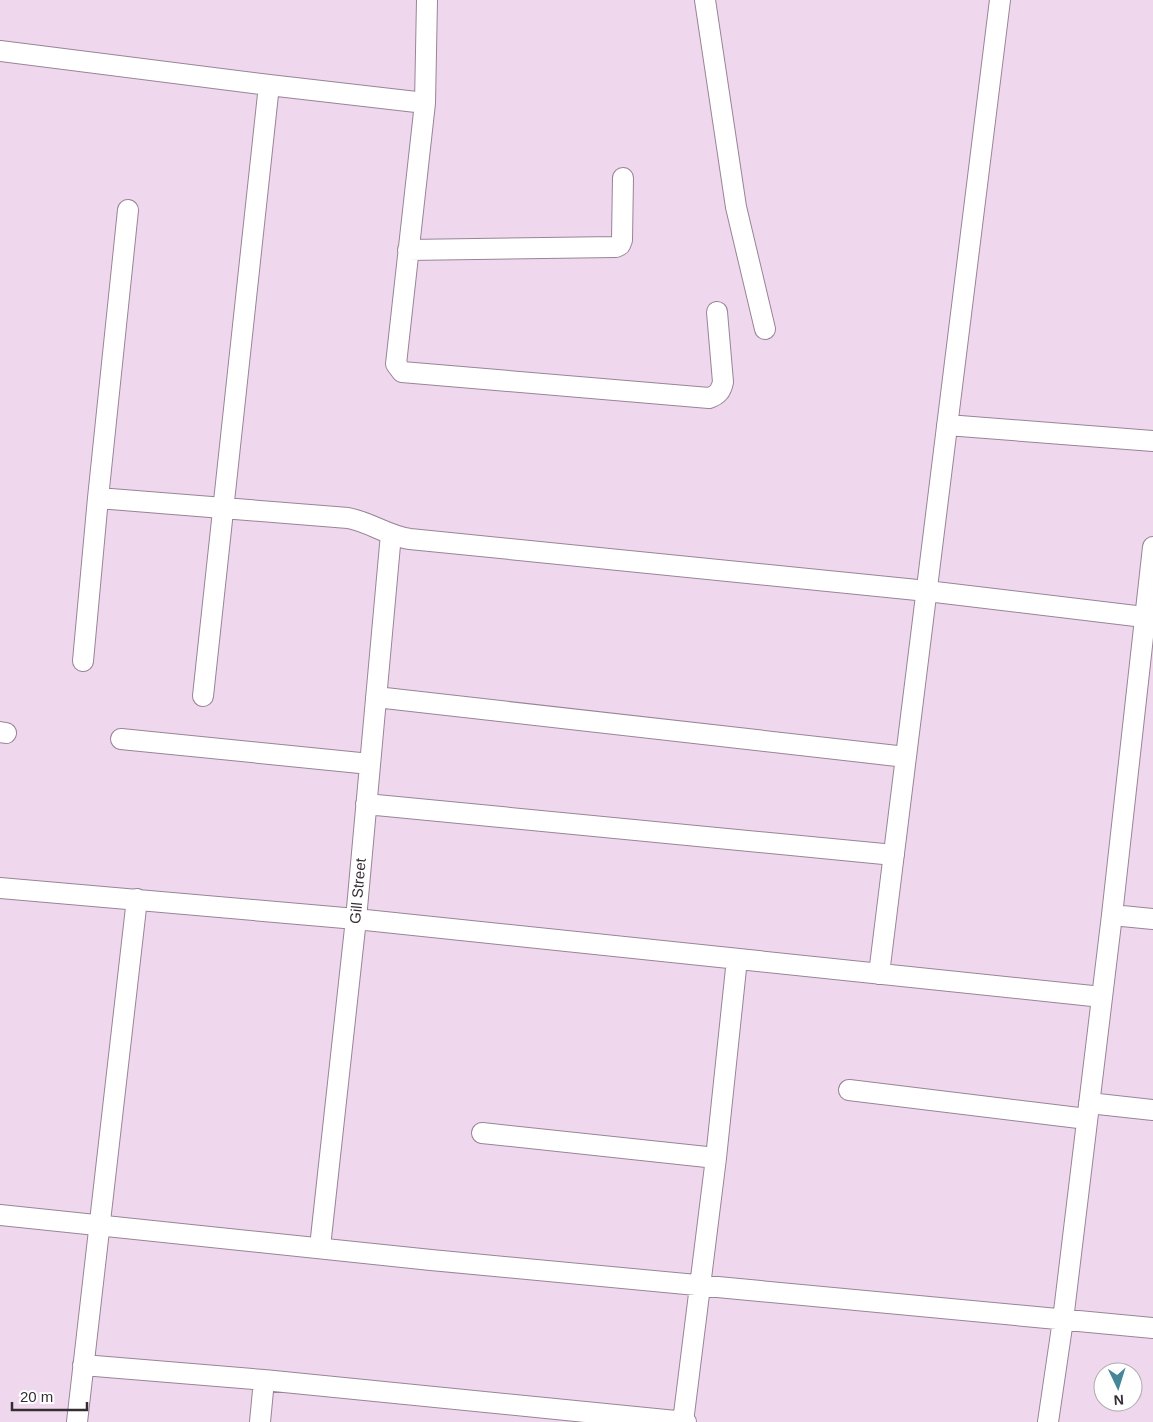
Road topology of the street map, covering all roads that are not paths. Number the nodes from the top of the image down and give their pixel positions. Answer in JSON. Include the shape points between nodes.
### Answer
{"nodes":[{"id":1,"x":427,"y":0,"type":"edge"},
{"id":2,"x":705,"y":0,"type":"edge"},
{"id":3,"x":1000,"y":0,"type":"edge"},
{"id":4,"x":0,"y":51,"type":"edge"},
{"id":5,"x":269,"y":85,"type":"junction"},
{"id":6,"x":425,"y":102,"type":"junction"},
{"id":7,"x":623,"y":178,"type":"dead end"},
{"id":8,"x":128,"y":210,"type":"dead end"},
{"id":9,"x":408,"y":250,"type":"junction"},
{"id":10,"x":717,"y":312,"type":"dead end"},
{"id":11,"x":765,"y":329,"type":"dead end"},
{"id":12,"x":947,"y":425,"type":"junction"},
{"id":13,"x":1153,"y":441,"type":"edge"},
{"id":14,"x":98,"y":498,"type":"junction"},
{"id":15,"x":222,"y":507,"type":"junction"},
{"id":16,"x":391,"y":534,"type":"junction"},
{"id":17,"x":1153,"y":547,"type":"edge"},
{"id":18,"x":927,"y":591,"type":"junction"},
{"id":19,"x":1146,"y":629,"type":"edge"},
{"id":20,"x":83,"y":661,"type":"dead end"},
{"id":21,"x":203,"y":696,"type":"dead end"},
{"id":22,"x":376,"y":697,"type":"junction"},
{"id":23,"x":121,"y":739,"type":"dead end"},
{"id":24,"x":906,"y":757,"type":"junction"},
{"id":25,"x":370,"y":764,"type":"junction"},
{"id":26,"x":366,"y":804,"type":"junction"},
{"id":27,"x":894,"y":855,"type":"junction"},
{"id":28,"x":0,"y":888,"type":"edge"},
{"id":29,"x":137,"y":899,"type":"junction"},
{"id":30,"x":1112,"y":915,"type":"junction"},
{"id":31,"x":356,"y":919,"type":"junction"},
{"id":32,"x":1153,"y":919,"type":"edge"},
{"id":33,"x":737,"y":959,"type":"junction"},
{"id":34,"x":879,"y":974,"type":"junction"},
{"id":35,"x":1102,"y":997,"type":"junction"},
{"id":36,"x":849,"y":1090,"type":"dead end"},
{"id":37,"x":1153,"y":1110,"type":"edge"},
{"id":38,"x":1088,"y":1111,"type":"junction"},
{"id":39,"x":482,"y":1133,"type":"dead end"},
{"id":40,"x":716,"y":1158,"type":"junction"},
{"id":41,"x":0,"y":1215,"type":"edge"},
{"id":42,"x":100,"y":1226,"type":"junction"},
{"id":43,"x":320,"y":1247,"type":"junction"},
{"id":44,"x":700,"y":1284,"type":"junction"},
{"id":45,"x":1062,"y":1320,"type":"junction"},
{"id":46,"x":1153,"y":1328,"type":"edge"},
{"id":47,"x":83,"y":1365,"type":"junction"},
{"id":48,"x":264,"y":1380,"type":"junction"},
{"id":49,"x":77,"y":1422,"type":"edge"},
{"id":50,"x":260,"y":1422,"type":"edge"},
{"id":51,"x":684,"y":1422,"type":"edge"},
{"id":52,"x":1048,"y":1422,"type":"edge"}],
"edges":[{"from":1,"to":6,"type":"street"},
{"from":2,"to":11,"type":"street","via":[[736,208]]},
{"from":3,"to":12,"type":"street"},
{"from":4,"to":5,"type":"street"},
{"from":5,"to":6,"type":"street"},
{"from":5,"to":15,"type":"street"},
{"from":6,"to":9,"type":"street"},
{"from":7,"to":9,"type":"street","via":[[620,245]]},
{"from":8,"to":14,"type":"street"},
{"from":9,"to":10,"type":"street","via":[[396,364],[402,372],[709,398],[717,395],[722,382]]},
{"from":12,"to":13,"type":"street"},
{"from":12,"to":18,"type":"street"},
{"from":14,"to":15,"type":"street"},
{"from":14,"to":20,"type":"street"},
{"from":15,"to":16,"type":"street","via":[[348,518]]},
{"from":15,"to":21,"type":"street"},
{"from":16,"to":18,"type":"street","via":[[410,539]]},
{"from":16,"to":22,"type":"street","name":"Gill Street"},
{"from":17,"to":19,"type":"street"},
{"from":18,"to":19,"type":"street"},
{"from":18,"to":24,"type":"street"},
{"from":19,"to":30,"type":"street"},
{"from":22,"to":24,"type":"street"},
{"from":22,"to":25,"type":"street","name":"Gill Street"},
{"from":23,"to":25,"type":"street"},
{"from":24,"to":27,"type":"street"},
{"from":25,"to":26,"type":"street","name":"Gill Street"},
{"from":26,"to":27,"type":"street"},
{"from":26,"to":31,"type":"street","name":"Gill Street"},
{"from":27,"to":34,"type":"street"},
{"from":28,"to":29,"type":"street"},
{"from":29,"to":31,"type":"street"},
{"from":29,"to":42,"type":"street"},
{"from":30,"to":32,"type":"street"},
{"from":30,"to":35,"type":"street"},
{"from":31,"to":33,"type":"street"},
{"from":31,"to":43,"type":"street","name":"Gill Street"},
{"from":33,"to":34,"type":"street"},
{"from":33,"to":40,"type":"street"},
{"from":34,"to":35,"type":"street"},
{"from":35,"to":38,"type":"street"},
{"from":36,"to":38,"type":"street"},
{"from":37,"to":38,"type":"street"},
{"from":38,"to":45,"type":"street"},
{"from":39,"to":40,"type":"street"},
{"from":40,"to":44,"type":"street"},
{"from":41,"to":42,"type":"street"},
{"from":42,"to":43,"type":"street"},
{"from":42,"to":47,"type":"street"},
{"from":43,"to":44,"type":"street"},
{"from":44,"to":45,"type":"street"},
{"from":44,"to":51,"type":"street"},
{"from":45,"to":46,"type":"street"},
{"from":45,"to":52,"type":"street"},
{"from":47,"to":48,"type":"street"},
{"from":47,"to":49,"type":"street"},
{"from":48,"to":50,"type":"street"},
{"from":48,"to":51,"type":"street"}]}
